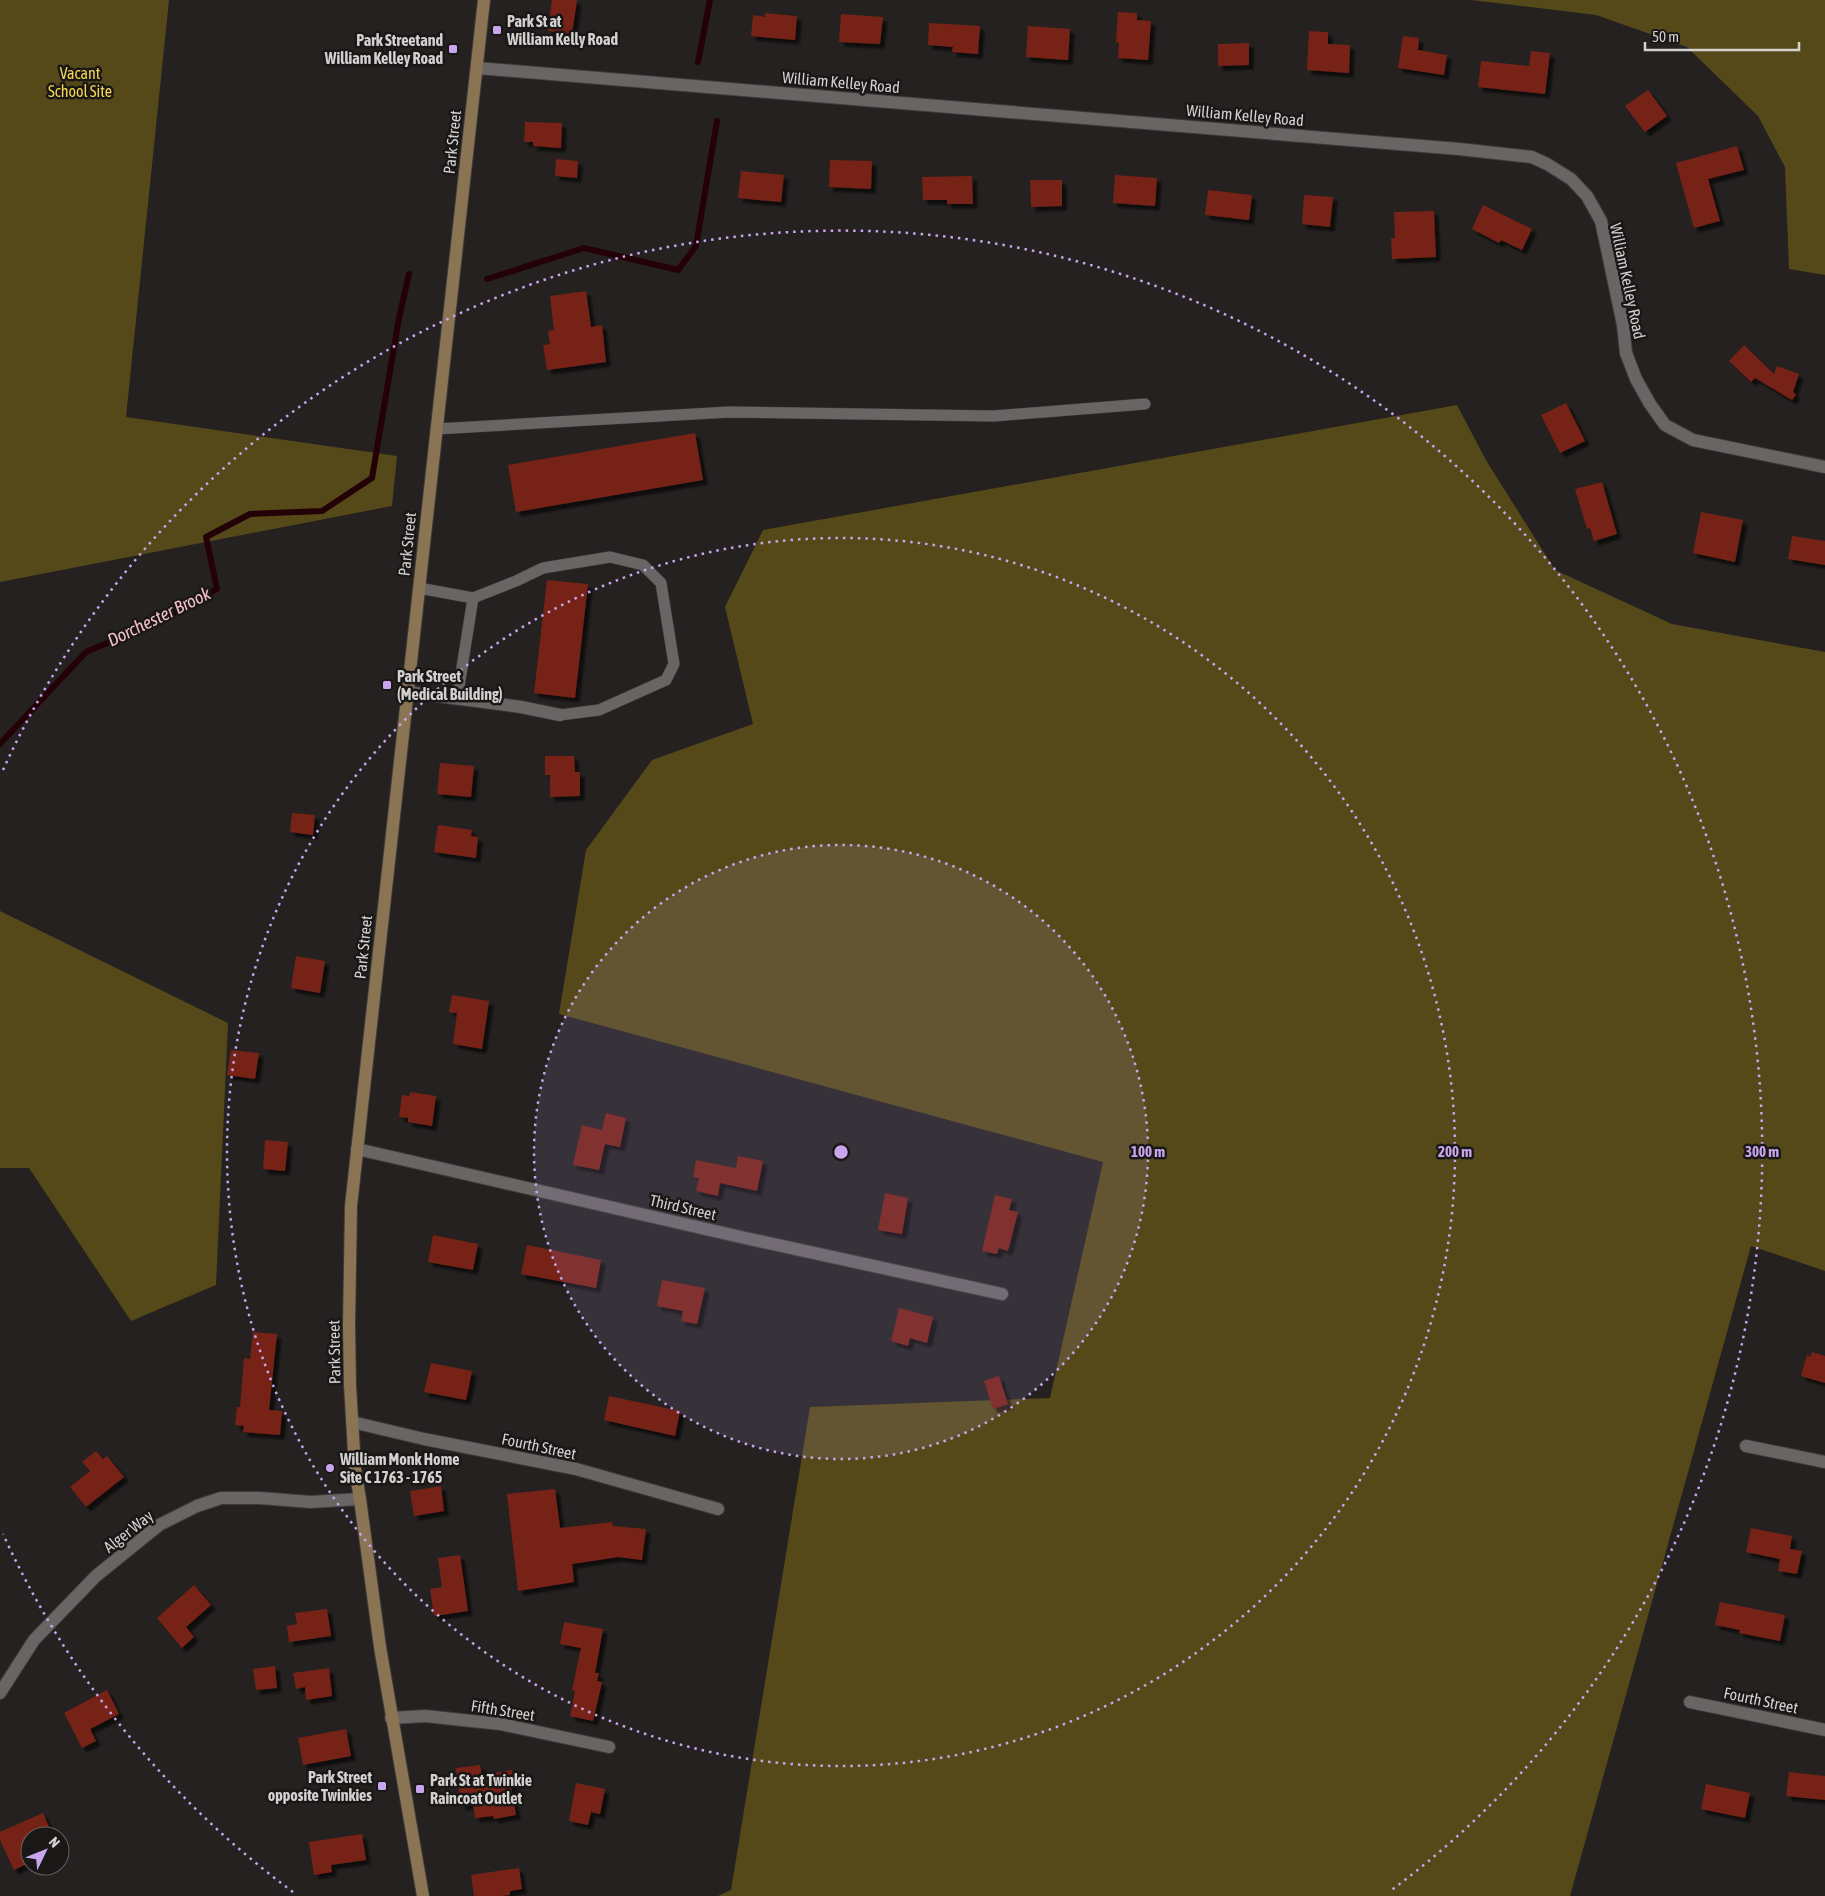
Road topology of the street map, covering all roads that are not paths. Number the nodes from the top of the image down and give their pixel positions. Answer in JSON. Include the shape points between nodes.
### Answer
{"nodes":[{"id":1,"x":484,"y":0,"type":"edge"},
{"id":2,"x":477,"y":68,"type":"junction"},
{"id":3,"x":1145,"y":404,"type":"dead end"},
{"id":4,"x":436,"y":429,"type":"junction"},
{"id":5,"x":1825,"y":467,"type":"edge"},
{"id":6,"x":419,"y":588,"type":"junction"},
{"id":7,"x":473,"y":598,"type":"junction"},
{"id":8,"x":407,"y":692,"type":"junction"},
{"id":9,"x":458,"y":698,"type":"junction"},
{"id":10,"x":560,"y":715,"type":"joint"},
{"id":11,"x":357,"y":1149,"type":"junction"},
{"id":12,"x":1002,"y":1294,"type":"dead end"},
{"id":13,"x":352,"y":1422,"type":"junction"},
{"id":14,"x":1746,"y":1446,"type":"dead end"},
{"id":15,"x":1825,"y":1462,"type":"edge"},
{"id":16,"x":360,"y":1499,"type":"junction"},
{"id":17,"x":718,"y":1510,"type":"dead end"},
{"id":18,"x":0,"y":1693,"type":"edge"},
{"id":19,"x":1690,"y":1702,"type":"dead end"},
{"id":20,"x":391,"y":1718,"type":"junction"},
{"id":21,"x":1825,"y":1730,"type":"edge"},
{"id":22,"x":608,"y":1747,"type":"dead end"},
{"id":23,"x":423,"y":1896,"type":"edge"}],
"edges":[{"from":1,"to":2,"type":"main road","name":"Park Street"},
{"from":2,"to":4,"type":"main road","name":"Park Street"},
{"from":2,"to":5,"type":"street","name":"William Kelley Road","via":[[1532,157],[1571,179],[1587,196],[1601,221],[1626,354],[1636,379],[1665,425],[1693,440]]},
{"from":3,"to":4,"type":"lane","via":[[994,416],[729,412]]},
{"from":4,"to":6,"type":"main road","name":"Park Street"},
{"from":6,"to":7,"type":"lane"},
{"from":6,"to":8,"type":"main road","name":"Park Street"},
{"from":7,"to":9,"type":"lane"},
{"from":7,"to":10,"type":"lane","via":[[543,568],[610,557],[643,565],[661,583],[674,664],[666,680],[599,710]]},
{"from":8,"to":9,"type":"street"},
{"from":8,"to":11,"type":"main road","name":"Park Street"},
{"from":9,"to":10,"type":"street"},
{"from":11,"to":12,"type":"street","name":"Third Street"},
{"from":11,"to":13,"type":"main road","name":"Park Street","via":[[351,1206],[349,1325]]},
{"from":13,"to":16,"type":"main road","name":"Park Street"},
{"from":13,"to":17,"type":"street","name":"Fourth Street","via":[[576,1470]]},
{"from":14,"to":15,"type":"street"},
{"from":16,"to":18,"type":"street","name":"Alger Way","via":[[311,1502],[221,1498],[159,1525],[96,1576],[34,1640]]},
{"from":16,"to":20,"type":"main road","name":"Park Street"},
{"from":19,"to":21,"type":"street","name":"Fourth Street"},
{"from":20,"to":22,"type":"street","name":"Fifth Street","via":[[425,1716],[500,1724]]},
{"from":20,"to":23,"type":"main road","name":"Park Street"}]}
